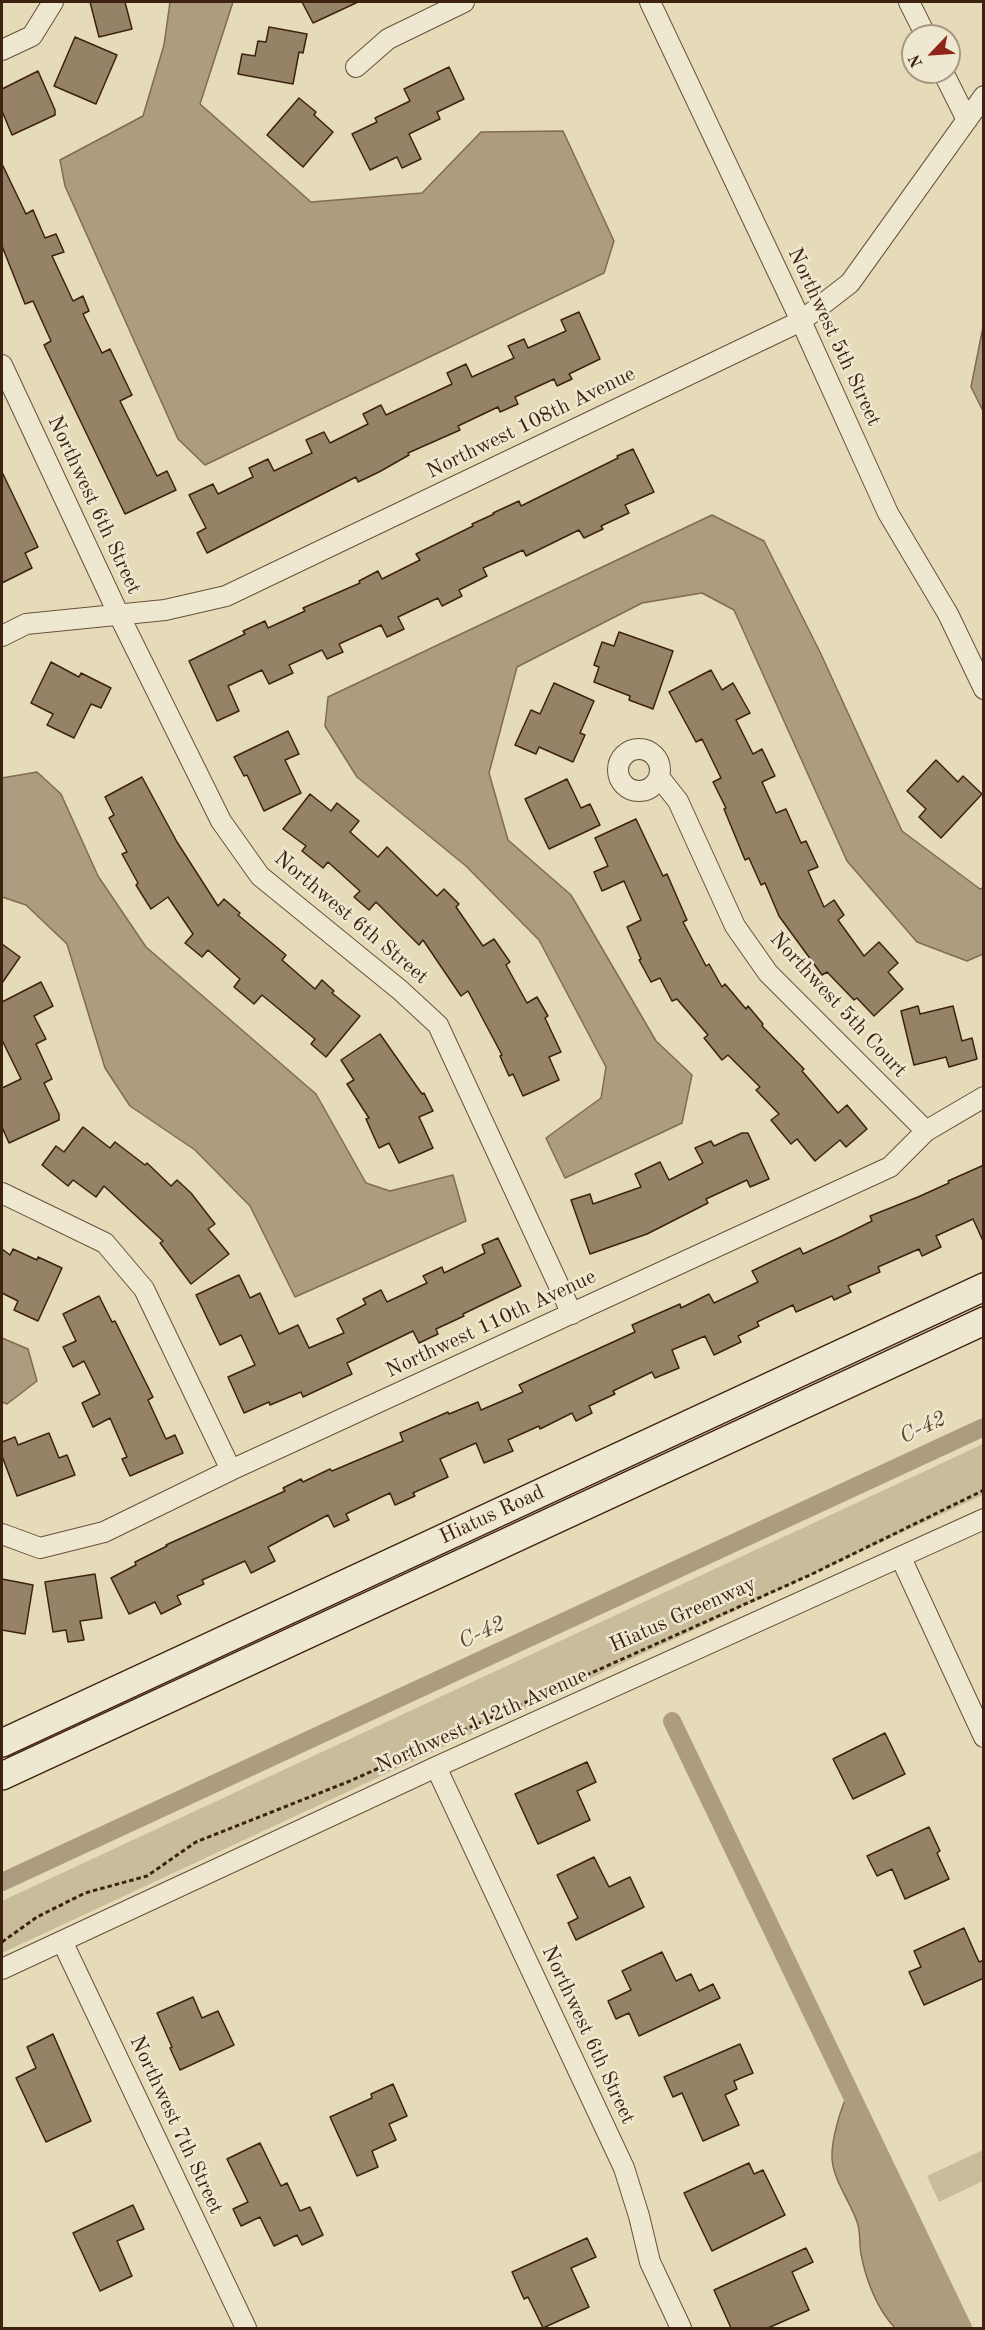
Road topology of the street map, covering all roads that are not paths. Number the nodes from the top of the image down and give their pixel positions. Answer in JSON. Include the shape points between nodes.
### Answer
{"nodes":[{"id":1,"x":53,"y":2,"type":"edge"},
{"id":2,"x":464,"y":2,"type":"edge"},
{"id":3,"x":650,"y":2,"type":"edge"},
{"id":4,"x":909,"y":2,"type":"edge"},
{"id":5,"x":920,"y":24,"type":"edge"},
{"id":6,"x":2,"y":50,"type":"edge"},
{"id":7,"x":356,"y":67,"type":"dead end"},
{"id":8,"x":949,"y":84,"type":"edge"},
{"id":9,"x":984,"y":96,"type":"edge"},
{"id":10,"x":967,"y":120,"type":"junction"},
{"id":11,"x":801,"y":321,"type":"junction"},
{"id":12,"x":2,"y":364,"type":"edge"},
{"id":13,"x":118,"y":614,"type":"junction"},
{"id":14,"x":2,"y":636,"type":"edge"},
{"id":15,"x":984,"y":689,"type":"edge"},
{"id":16,"x":660,"y":777,"type":"dead end"},
{"id":17,"x":984,"y":1097,"type":"edge"},
{"id":18,"x":926,"y":1131,"type":"junction"},
{"id":19,"x":2,"y":1193,"type":"edge"},
{"id":20,"x":984,"y":1287,"type":"edge"},
{"id":21,"x":572,"y":1314,"type":"junction"},
{"id":22,"x":984,"y":1321,"type":"edge"},
{"id":23,"x":231,"y":1470,"type":"junction"},
{"id":24,"x":984,"y":1519,"type":"edge"},
{"id":25,"x":2,"y":1534,"type":"edge"},
{"id":26,"x":901,"y":1558,"type":"junction"},
{"id":27,"x":984,"y":1737,"type":"edge"},
{"id":28,"x":2,"y":1743,"type":"edge"},
{"id":29,"x":436,"y":1767,"type":"junction"},
{"id":30,"x":2,"y":1776,"type":"edge"},
{"id":31,"x":62,"y":1941,"type":"junction"},
{"id":32,"x":2,"y":1969,"type":"edge"},
{"id":33,"x":246,"y":2328,"type":"edge"},
{"id":34,"x":681,"y":2328,"type":"edge"}],
"edges":[{"from":1,"to":6,"type":"street","via":[[32,36]]},
{"from":2,"to":7,"type":"street","via":[[388,39]]},
{"from":3,"to":11,"type":"street","name":"Northwest 5th Street"},
{"from":4,"to":5,"type":"street"},
{"from":8,"to":10,"type":"street"},
{"from":9,"to":10,"type":"street","name":"Northwest 108th Avenue"},
{"from":10,"to":11,"type":"street","name":"Northwest 108th Avenue","via":[[850,283]]},
{"from":11,"to":13,"type":"street","name":"Northwest 108th Avenue","via":[[226,596],[165,610]]},
{"from":11,"to":15,"type":"street","name":"Northwest 5th Street","via":[[888,513],[948,614]]},
{"from":12,"to":13,"type":"street","name":"Northwest 6th Street"},
{"from":13,"to":14,"type":"street","name":"Northwest 108th Avenue","via":[[26,624]]},
{"from":13,"to":21,"type":"street","name":"Northwest 6th Street","via":[[221,821],[260,876],[438,1025]]},
{"from":16,"to":18,"type":"street","name":"Northwest 5th Court","via":[[678,801],[735,926],[768,973]]},
{"from":17,"to":18,"type":"street","name":"Northwest 110th Avenue"},
{"from":18,"to":21,"type":"street","name":"Northwest 110th Avenue","via":[[890,1167]]},
{"from":19,"to":23,"type":"street","via":[[105,1243],[144,1289]]},
{"from":20,"to":28,"type":"main road","name":"Hiatus Road"},
{"from":21,"to":23,"type":"street","name":"Northwest 110th Avenue"},
{"from":22,"to":30,"type":"main road","name":"Hiatus Road"},
{"from":23,"to":25,"type":"street","name":"Northwest 110th Avenue","via":[[104,1532],[40,1548]]},
{"from":24,"to":26,"type":"street","name":"Northwest 112th Avenue"},
{"from":26,"to":27,"type":"street"},
{"from":26,"to":29,"type":"street","name":"Northwest 112th Avenue"},
{"from":29,"to":31,"type":"street","name":"Northwest 112th Avenue"},
{"from":29,"to":34,"type":"street","name":"Northwest 6th Street","via":[[624,2168],[650,2262]]},
{"from":31,"to":32,"type":"street","name":"Northwest 112th Avenue"},
{"from":31,"to":33,"type":"street","name":"Northwest 7th Street"}]}
